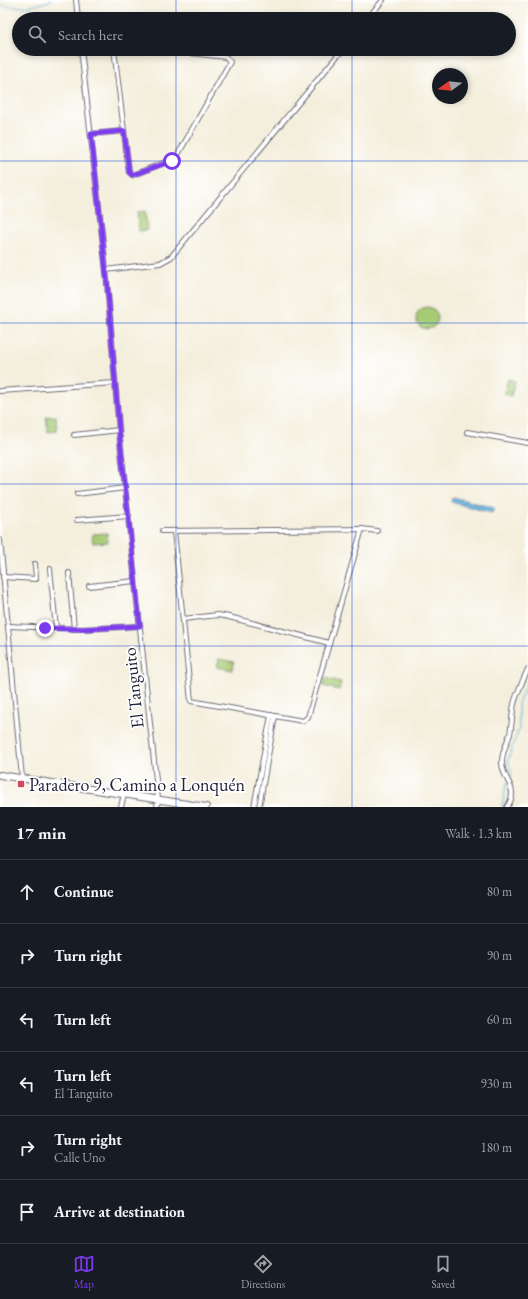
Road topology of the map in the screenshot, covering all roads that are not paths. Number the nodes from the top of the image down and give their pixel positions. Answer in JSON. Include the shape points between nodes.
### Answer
{"nodes":[{"id":1,"x":76,"y":0,"type":"edge"},
{"id":2,"x":383,"y":0,"type":"edge"},
{"id":3,"x":77,"y":12,"type":"edge"},
{"id":4,"x":373,"y":12,"type":"edge"},
{"id":5,"x":82,"y":56,"type":"edge"},
{"id":6,"x":115,"y":56,"type":"edge"},
{"id":7,"x":217,"y":56,"type":"edge"},
{"id":8,"x":337,"y":56,"type":"edge"},
{"id":9,"x":124,"y":131,"type":"junction"},
{"id":10,"x":91,"y":134,"type":"junction"},
{"id":11,"x":106,"y":270,"type":"junction"},
{"id":12,"x":115,"y":383,"type":"junction"},
{"id":13,"x":0,"y":391,"type":"edge"},
{"id":14,"x":119,"y":430,"type":"junction"},
{"id":15,"x":467,"y":432,"type":"dead end"},
{"id":16,"x":74,"y":435,"type":"dead end"},
{"id":17,"x":528,"y":443,"type":"edge"},
{"id":18,"x":125,"y":488,"type":"junction"},
{"id":19,"x":77,"y":494,"type":"dead end"},
{"id":20,"x":129,"y":516,"type":"junction"},
{"id":21,"x":76,"y":520,"type":"dead end"},
{"id":22,"x":362,"y":529,"type":"junction"},
{"id":23,"x":162,"y":531,"type":"dead end"},
{"id":24,"x":174,"y":531,"type":"junction"},
{"id":25,"x":377,"y":531,"type":"dead end"},
{"id":26,"x":0,"y":540,"type":"edge"},
{"id":27,"x":35,"y":564,"type":"dead end"},
{"id":28,"x":50,"y":569,"type":"dead end"},
{"id":29,"x":69,"y":573,"type":"dead end"},
{"id":30,"x":3,"y":577,"type":"junction"},
{"id":31,"x":135,"y":581,"type":"junction"},
{"id":32,"x":89,"y":586,"type":"dead end"},
{"id":33,"x":6,"y":602,"type":"junction"},
{"id":34,"x":0,"y":603,"type":"edge"},
{"id":35,"x":183,"y":618,"type":"junction"},
{"id":36,"x":8,"y":626,"type":"junction"},
{"id":37,"x":140,"y":626,"type":"junction"},
{"id":38,"x":56,"y":628,"type":"junction"},
{"id":39,"x":74,"y":629,"type":"junction"},
{"id":40,"x":329,"y":643,"type":"junction"},
{"id":41,"x":528,"y":669,"type":"edge"},
{"id":42,"x":273,"y":715,"type":"junction"},
{"id":43,"x":0,"y":775,"type":"edge"},
{"id":44,"x":22,"y":778,"type":"junction"},
{"id":45,"x":124,"y":794,"type":"junction"},
{"id":46,"x":158,"y":799,"type":"junction"},
{"id":47,"x":121,"y":807,"type":"edge"},
{"id":48,"x":156,"y":807,"type":"edge"},
{"id":49,"x":204,"y":807,"type":"edge"},
{"id":50,"x":254,"y":807,"type":"edge"},
{"id":51,"x":259,"y":807,"type":"edge"},
{"id":52,"x":507,"y":807,"type":"edge"}],
"edges":[{"from":1,"to":3,"type":"street"},
{"from":2,"to":4,"type":"street"},
{"from":5,"to":10,"type":"street","name":"El Tanguito"},
{"from":6,"to":9,"type":"street"},
{"from":7,"to":9,"type":"street","via":[[226,57],[230,62],[173,160],[130,174]]},
{"from":8,"to":11,"type":"street","via":[[171,257],[160,263]]},
{"from":9,"to":10,"type":"street"},
{"from":10,"to":11,"type":"street","name":"El Tanguito"},
{"from":11,"to":12,"type":"street","name":"El Tanguito"},
{"from":12,"to":13,"type":"street"},
{"from":12,"to":14,"type":"street","name":"El Tanguito"},
{"from":14,"to":16,"type":"street"},
{"from":14,"to":18,"type":"street","name":"El Tanguito"},
{"from":15,"to":17,"type":"street"},
{"from":18,"to":19,"type":"street"},
{"from":18,"to":20,"type":"street","name":"El Tanguito"},
{"from":20,"to":21,"type":"street"},
{"from":20,"to":31,"type":"street","name":"El Tanguito"},
{"from":22,"to":24,"type":"street"},
{"from":22,"to":25,"type":"street"},
{"from":22,"to":40,"type":"street"},
{"from":23,"to":24,"type":"street"},
{"from":24,"to":35,"type":"street"},
{"from":26,"to":30,"type":"street"},
{"from":27,"to":30,"type":"street","via":[[36,579]]},
{"from":28,"to":38,"type":"street"},
{"from":29,"to":39,"type":"street"},
{"from":30,"to":33,"type":"street"},
{"from":31,"to":32,"type":"street"},
{"from":31,"to":37,"type":"street","name":"El Tanguito"},
{"from":33,"to":34,"type":"street"},
{"from":33,"to":36,"type":"street"},
{"from":35,"to":40,"type":"street","via":[[229,616]]},
{"from":35,"to":42,"type":"street","via":[[191,701]]},
{"from":36,"to":38,"type":"street"},
{"from":36,"to":44,"type":"street"},
{"from":37,"to":39,"type":"street"},
{"from":37,"to":46,"type":"street","name":"El Tanguito"},
{"from":38,"to":39,"type":"street"},
{"from":40,"to":42,"type":"street","via":[[308,718],[303,721]]},
{"from":41,"to":52,"type":"street","via":[[516,699],[510,733],[502,756],[502,768],[512,795]]},
{"from":42,"to":50,"type":"street"},
{"from":42,"to":51,"type":"street"},
{"from":43,"to":44,"type":"main road"},
{"from":44,"to":45,"type":"main road"},
{"from":45,"to":46,"type":"main road"},
{"from":45,"to":47,"type":"street"},
{"from":46,"to":48,"type":"street","name":"El Tanguito"},
{"from":46,"to":49,"type":"main road"}]}
